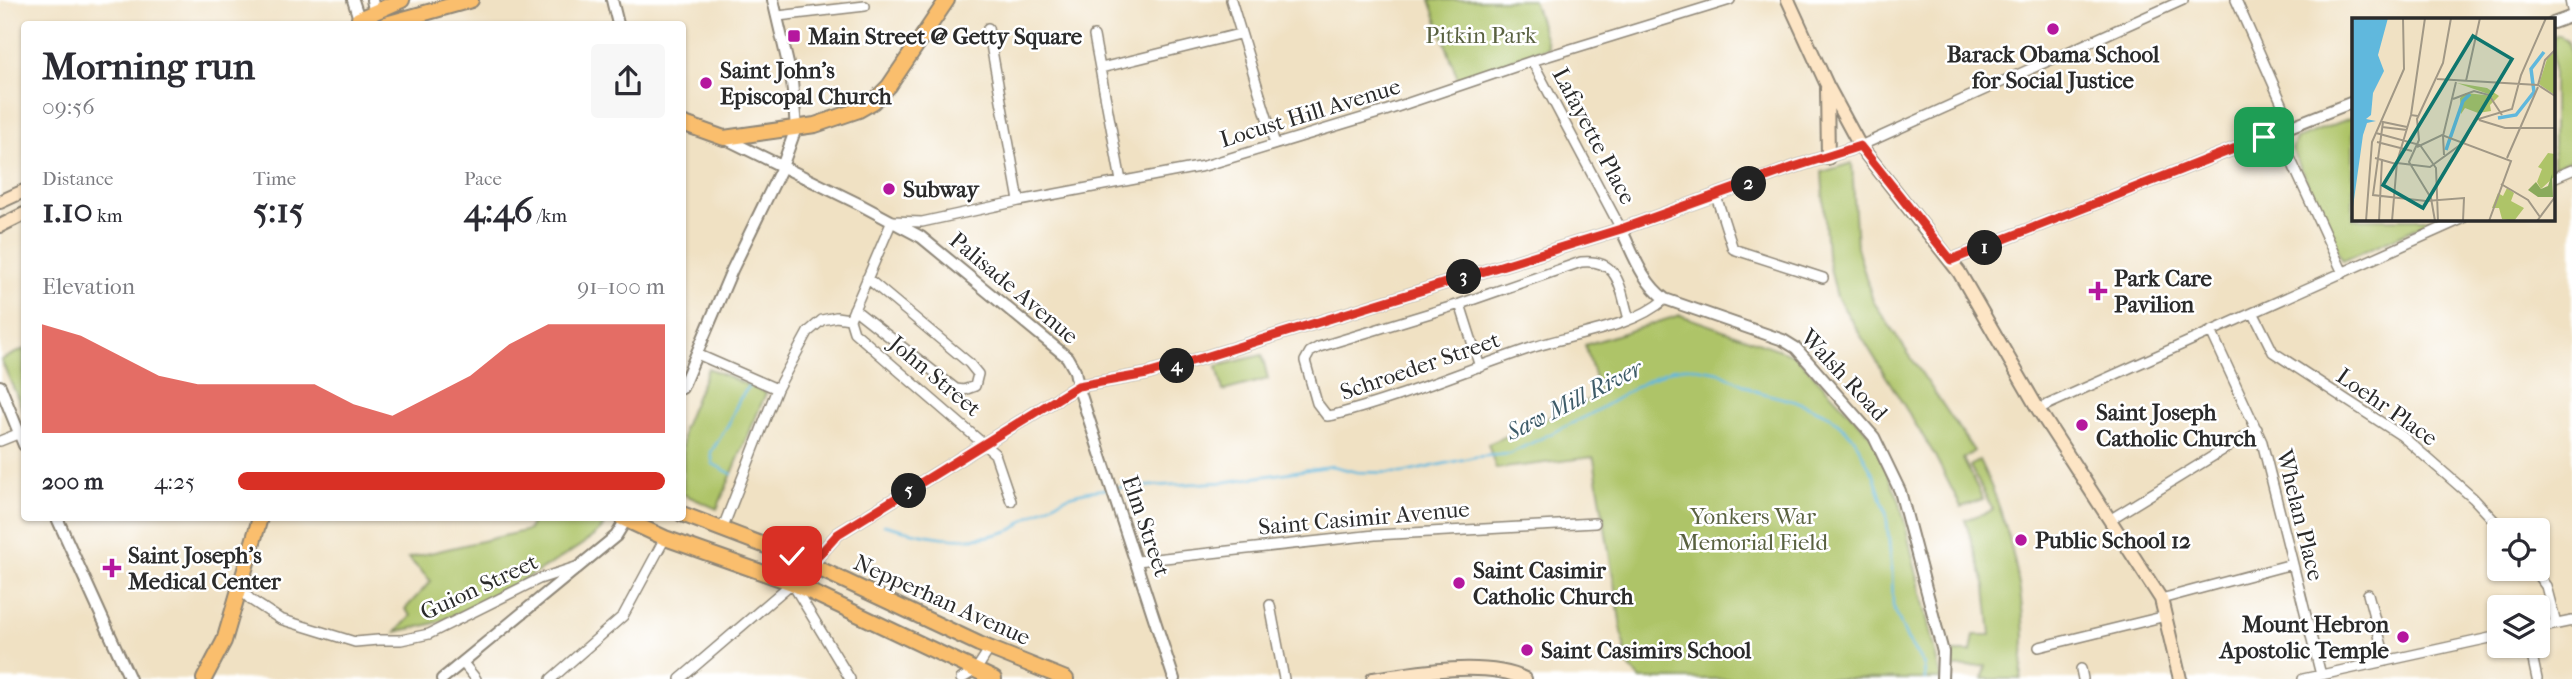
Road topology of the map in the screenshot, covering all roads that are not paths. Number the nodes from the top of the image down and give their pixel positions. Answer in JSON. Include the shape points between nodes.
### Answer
{"nodes":[{"id":1,"x":353,"y":0,"type":"edge"},
{"id":2,"x":402,"y":0,"type":"edge"},
{"id":3,"x":471,"y":0,"type":"edge"},
{"id":4,"x":612,"y":0,"type":"edge"},
{"id":5,"x":773,"y":0,"type":"edge"},
{"id":6,"x":947,"y":0,"type":"edge"},
{"id":7,"x":1231,"y":0,"type":"edge"},
{"id":8,"x":1730,"y":0,"type":"edge"},
{"id":9,"x":1788,"y":0,"type":"edge"},
{"id":10,"x":2183,"y":0,"type":"edge"},
{"id":11,"x":2236,"y":0,"type":"edge"},
{"id":12,"x":2570,"y":0,"type":"edge"},
{"id":13,"x":865,"y":6,"type":"dead end"},
{"id":14,"x":2572,"y":10,"type":"edge"},
{"id":15,"x":375,"y":12,"type":"edge"},
{"id":16,"x":778,"y":16,"type":"junction"},
{"id":17,"x":2572,"y":16,"type":"edge"},
{"id":18,"x":355,"y":21,"type":"edge"},
{"id":19,"x":359,"y":21,"type":"edge"},
{"id":20,"x":397,"y":21,"type":"edge"},
{"id":21,"x":617,"y":21,"type":"edge"},
{"id":22,"x":2554,"y":23,"type":"edge"},
{"id":23,"x":988,"y":28,"type":"dead end"},
{"id":24,"x":1239,"y":34,"type":"junction"},
{"id":25,"x":1094,"y":36,"type":"dead end"},
{"id":26,"x":1532,"y":61,"type":"junction"},
{"id":27,"x":1101,"y":68,"type":"junction"},
{"id":28,"x":1827,"y":85,"type":"junction"},
{"id":29,"x":2352,"y":102,"type":"edge"},
{"id":30,"x":686,"y":124,"type":"edge"},
{"id":31,"x":2291,"y":126,"type":"junction"},
{"id":32,"x":796,"y":128,"type":"junction"},
{"id":33,"x":2278,"y":132,"type":"junction"},
{"id":34,"x":724,"y":138,"type":"junction"},
{"id":35,"x":1275,"y":144,"type":"junction"},
{"id":36,"x":1860,"y":146,"type":"junction"},
{"id":37,"x":1828,"y":158,"type":"junction"},
{"id":38,"x":782,"y":167,"type":"junction"},
{"id":39,"x":2572,"y":170,"type":"edge"},
{"id":40,"x":2554,"y":178,"type":"edge"},
{"id":41,"x":1121,"y":181,"type":"junction"},
{"id":42,"x":21,"y":192,"type":"edge"},
{"id":43,"x":1716,"y":196,"type":"junction"},
{"id":44,"x":1018,"y":201,"type":"junction"},
{"id":45,"x":0,"y":202,"type":"edge"},
{"id":46,"x":21,"y":216,"type":"edge"},
{"id":47,"x":2460,"y":220,"type":"edge"},
{"id":48,"x":892,"y":221,"type":"junction"},
{"id":49,"x":0,"y":226,"type":"edge"},
{"id":50,"x":1621,"y":229,"type":"junction"},
{"id":51,"x":1951,"y":260,"type":"junction"},
{"id":52,"x":2343,"y":273,"type":"junction"},
{"id":53,"x":867,"y":278,"type":"junction"},
{"id":54,"x":1823,"y":278,"type":"dead end"},
{"id":55,"x":1665,"y":299,"type":"junction"},
{"id":56,"x":1460,"y":304,"type":"junction"},
{"id":57,"x":854,"y":309,"type":"junction"},
{"id":58,"x":2254,"y":314,"type":"junction"},
{"id":59,"x":850,"y":319,"type":"junction"},
{"id":60,"x":1629,"y":319,"type":"junction"},
{"id":61,"x":2211,"y":331,"type":"junction"},
{"id":62,"x":697,"y":354,"type":"junction"},
{"id":63,"x":1480,"y":367,"type":"junction"},
{"id":64,"x":686,"y":379,"type":"edge"},
{"id":65,"x":0,"y":386,"type":"edge"},
{"id":66,"x":1078,"y":386,"type":"junction"},
{"id":67,"x":776,"y":389,"type":"junction"},
{"id":68,"x":2038,"y":410,"type":"junction"},
{"id":69,"x":2257,"y":429,"type":"junction"},
{"id":70,"x":20,"y":433,"type":"joint"},
{"id":71,"x":0,"y":441,"type":"edge"},
{"id":72,"x":985,"y":444,"type":"junction"},
{"id":73,"x":1011,"y":501,"type":"dead end"},
{"id":74,"x":686,"y":516,"type":"edge"},
{"id":75,"x":2492,"y":518,"type":"edge"},
{"id":76,"x":2111,"y":519,"type":"junction"},
{"id":77,"x":58,"y":521,"type":"edge"},
{"id":78,"x":259,"y":521,"type":"edge"},
{"id":79,"x":624,"y":521,"type":"edge"},
{"id":80,"x":629,"y":521,"type":"edge"},
{"id":81,"x":1595,"y":523,"type":"dead end"},
{"id":82,"x":722,"y":530,"type":"junction"},
{"id":83,"x":665,"y":538,"type":"junction"},
{"id":84,"x":1137,"y":561,"type":"junction"},
{"id":85,"x":811,"y":564,"type":"junction"},
{"id":86,"x":2292,"y":564,"type":"junction"},
{"id":87,"x":580,"y":565,"type":"junction"},
{"id":88,"x":2542,"y":581,"type":"edge"},
{"id":89,"x":792,"y":583,"type":"junction"},
{"id":90,"x":240,"y":589,"type":"junction"},
{"id":91,"x":2368,"y":594,"type":"dead end"},
{"id":92,"x":2161,"y":599,"type":"junction"},
{"id":93,"x":1270,"y":605,"type":"dead end"},
{"id":94,"x":2166,"y":616,"type":"junction"},
{"id":95,"x":2572,"y":621,"type":"edge"},
{"id":96,"x":2556,"y":624,"type":"junction"},
{"id":97,"x":2550,"y":625,"type":"edge"},
{"id":98,"x":2487,"y":639,"type":"edge"},
{"id":99,"x":2039,"y":646,"type":"dead end"},
{"id":100,"x":990,"y":648,"type":"junction"},
{"id":101,"x":2533,"y":658,"type":"edge"},
{"id":102,"x":2386,"y":661,"type":"junction"},
{"id":103,"x":463,"y":663,"type":"junction"},
{"id":104,"x":2081,"y":669,"type":"dead end"},
{"id":105,"x":976,"y":670,"type":"junction"},
{"id":106,"x":2321,"y":674,"type":"junction"},
{"id":107,"x":130,"y":679,"type":"edge"},
{"id":108,"x":204,"y":679,"type":"edge"},
{"id":109,"x":442,"y":679,"type":"edge"},
{"id":110,"x":476,"y":679,"type":"edge"},
{"id":111,"x":551,"y":679,"type":"edge"},
{"id":112,"x":680,"y":679,"type":"edge"},
{"id":113,"x":849,"y":679,"type":"edge"},
{"id":114,"x":961,"y":679,"type":"edge"},
{"id":115,"x":994,"y":679,"type":"edge"},
{"id":116,"x":1066,"y":679,"type":"edge"},
{"id":117,"x":1174,"y":679,"type":"edge"},
{"id":118,"x":1284,"y":679,"type":"edge"},
{"id":119,"x":1373,"y":679,"type":"edge"},
{"id":120,"x":1525,"y":679,"type":"edge"},
{"id":121,"x":1942,"y":679,"type":"edge"},
{"id":122,"x":2083,"y":679,"type":"edge"},
{"id":123,"x":2180,"y":679,"type":"edge"},
{"id":124,"x":2303,"y":679,"type":"edge"},
{"id":125,"x":2537,"y":679,"type":"edge"}],
"edges":[{"from":1,"to":18,"type":"street"},
{"from":2,"to":15,"type":"main road"},
{"from":3,"to":20,"type":"main road"},
{"from":4,"to":21,"type":"street"},
{"from":5,"to":16,"type":"street"},
{"from":6,"to":32,"type":"main road","via":[[882,95],[843,117]]},
{"from":7,"to":24,"type":"street"},
{"from":8,"to":26,"type":"street","name":"Locust Hill Avenue"},
{"from":9,"to":28,"type":"main road"},
{"from":10,"to":36,"type":"street"},
{"from":11,"to":31,"type":"street"},
{"from":12,"to":14,"type":"street"},
{"from":13,"to":16,"type":"street"},
{"from":15,"to":19,"type":"main road"},
{"from":16,"to":32,"type":"street","via":[[792,81]]},
{"from":17,"to":22,"type":"street"},
{"from":23,"to":44,"type":"street"},
{"from":24,"to":27,"type":"street"},
{"from":24,"to":35,"type":"street"},
{"from":25,"to":27,"type":"street"},
{"from":26,"to":35,"type":"street","name":"Locust Hill Avenue"},
{"from":26,"to":50,"type":"street","name":"Lafayette Place"},
{"from":27,"to":41,"type":"street"},
{"from":28,"to":36,"type":"main road"},
{"from":28,"to":37,"type":"main road"},
{"from":29,"to":31,"type":"street"},
{"from":30,"to":34,"type":"main road"},
{"from":31,"to":33,"type":"street"},
{"from":32,"to":34,"type":"main road"},
{"from":32,"to":38,"type":"street"},
{"from":33,"to":51,"type":"street"},
{"from":33,"to":52,"type":"street"},
{"from":34,"to":38,"type":"street","name":"Palisade Avenue"},
{"from":35,"to":41,"type":"street","name":"Locust Hill Avenue","via":[[1204,166]]},
{"from":36,"to":37,"type":"street"},
{"from":36,"to":51,"type":"main road"},
{"from":37,"to":43,"type":"street"},
{"from":38,"to":48,"type":"street","name":"Palisade Avenue"},
{"from":38,"to":62,"type":"street"},
{"from":39,"to":40,"type":"street"},
{"from":41,"to":44,"type":"street","name":"Locust Hill Avenue"},
{"from":42,"to":45,"type":"main road"},
{"from":43,"to":50,"type":"street"},
{"from":43,"to":54,"type":"street","via":[[1733,249]]},
{"from":44,"to":48,"type":"street","name":"Locust Hill Avenue","via":[[922,222]]},
{"from":46,"to":49,"type":"main road"},
{"from":47,"to":52,"type":"street"},
{"from":48,"to":53,"type":"street"},
{"from":48,"to":66,"type":"street","name":"Palisade Avenue","via":[[921,237],[1068,357]]},
{"from":50,"to":55,"type":"street","via":[[1647,281]]},
{"from":50,"to":66,"type":"street","via":[[1147,374]]},
{"from":51,"to":68,"type":"main road"},
{"from":52,"to":58,"type":"street"},
{"from":53,"to":57,"type":"street"},
{"from":53,"to":57,"type":"street","via":[[969,363],[978,374],[975,386],[956,389]]},
{"from":55,"to":60,"type":"street","name":"Schroeder Street","via":[[1651,311]]},
{"from":55,"to":121,"type":"street","name":"Walsh Road","via":[[1796,348],[1874,437],[1900,491],[1912,532],[1943,652]]},
{"from":56,"to":60,"type":"street","name":"Schroeder Street","via":[[1593,260],[1612,270]]},
{"from":56,"to":63,"type":"street"},
{"from":56,"to":63,"type":"street","name":"Schroeder Street","via":[[1319,346],[1305,361],[1309,381],[1327,416]]},
{"from":57,"to":59,"type":"street"},
{"from":58,"to":61,"type":"street"},
{"from":58,"to":75,"type":"street","name":"Loehr Place","via":[[2273,352],[2402,436]]},
{"from":59,"to":67,"type":"street","via":[[836,317],[815,324]]},
{"from":59,"to":72,"type":"street","name":"John Street","via":[[854,332]]},
{"from":60,"to":63,"type":"street","name":"Schroeder Street"},
{"from":61,"to":68,"type":"street"},
{"from":61,"to":69,"type":"street","name":"Whelan Place"},
{"from":62,"to":64,"type":"street"},
{"from":62,"to":67,"type":"street"},
{"from":65,"to":70,"type":"street"},
{"from":66,"to":72,"type":"street"},
{"from":66,"to":84,"type":"street","name":"Elm Street"},
{"from":67,"to":82,"type":"street"},
{"from":68,"to":76,"type":"main road"},
{"from":69,"to":76,"type":"street"},
{"from":69,"to":86,"type":"street","name":"Whelan Place"},
{"from":70,"to":71,"type":"street"},
{"from":72,"to":73,"type":"street","name":"John Street","via":[[996,454]]},
{"from":72,"to":85,"type":"street","via":[[838,534]]},
{"from":74,"to":82,"type":"main road","name":"Nepperhan Avenue"},
{"from":76,"to":92,"type":"main road"},
{"from":77,"to":107,"type":"street"},
{"from":78,"to":90,"type":"main road"},
{"from":79,"to":87,"type":"street","via":[[616,536]]},
{"from":80,"to":83,"type":"main road","name":"Nepperhan Avenue"},
{"from":81,"to":84,"type":"street","name":"Saint Casimir Avenue","via":[[1375,535]]},
{"from":82,"to":85,"type":"main road","name":"Nepperhan Avenue"},
{"from":83,"to":89,"type":"main road","name":"Nepperhan Avenue"},
{"from":83,"to":111,"type":"street","via":[[623,616]]},
{"from":84,"to":117,"type":"street","name":"Elm Street"},
{"from":85,"to":89,"type":"street"},
{"from":85,"to":100,"type":"main road","name":"Nepperhan Avenue"},
{"from":86,"to":92,"type":"street"},
{"from":86,"to":106,"type":"street","name":"Whelan Place"},
{"from":87,"to":90,"type":"street","name":"Guion Street","via":[[539,579],[429,634],[401,640],[355,642],[280,619]]},
{"from":87,"to":103,"type":"street"},
{"from":88,"to":96,"type":"street"},
{"from":89,"to":105,"type":"main road","name":"Nepperhan Avenue"},
{"from":89,"to":112,"type":"street"},
{"from":89,"to":113,"type":"street"},
{"from":90,"to":108,"type":"main road","via":[[223,641]]},
{"from":91,"to":102,"type":"street"},
{"from":92,"to":94,"type":"main road"},
{"from":93,"to":118,"type":"street"},
{"from":94,"to":99,"type":"street"},
{"from":94,"to":123,"type":"main road"},
{"from":95,"to":96,"type":"street"},
{"from":96,"to":97,"type":"street"},
{"from":98,"to":102,"type":"street"},
{"from":100,"to":105,"type":"street"},
{"from":100,"to":116,"type":"main road","name":"Nepperhan Avenue"},
{"from":101,"to":125,"type":"street"},
{"from":102,"to":106,"type":"street"},
{"from":103,"to":109,"type":"street"},
{"from":103,"to":110,"type":"street"},
{"from":104,"to":122,"type":"street"},
{"from":105,"to":114,"type":"street"},
{"from":105,"to":115,"type":"main road","name":"Nepperhan Avenue"},
{"from":106,"to":124,"type":"street"},
{"from":119,"to":120,"type":"main road","via":[[1484,668]]}]}
